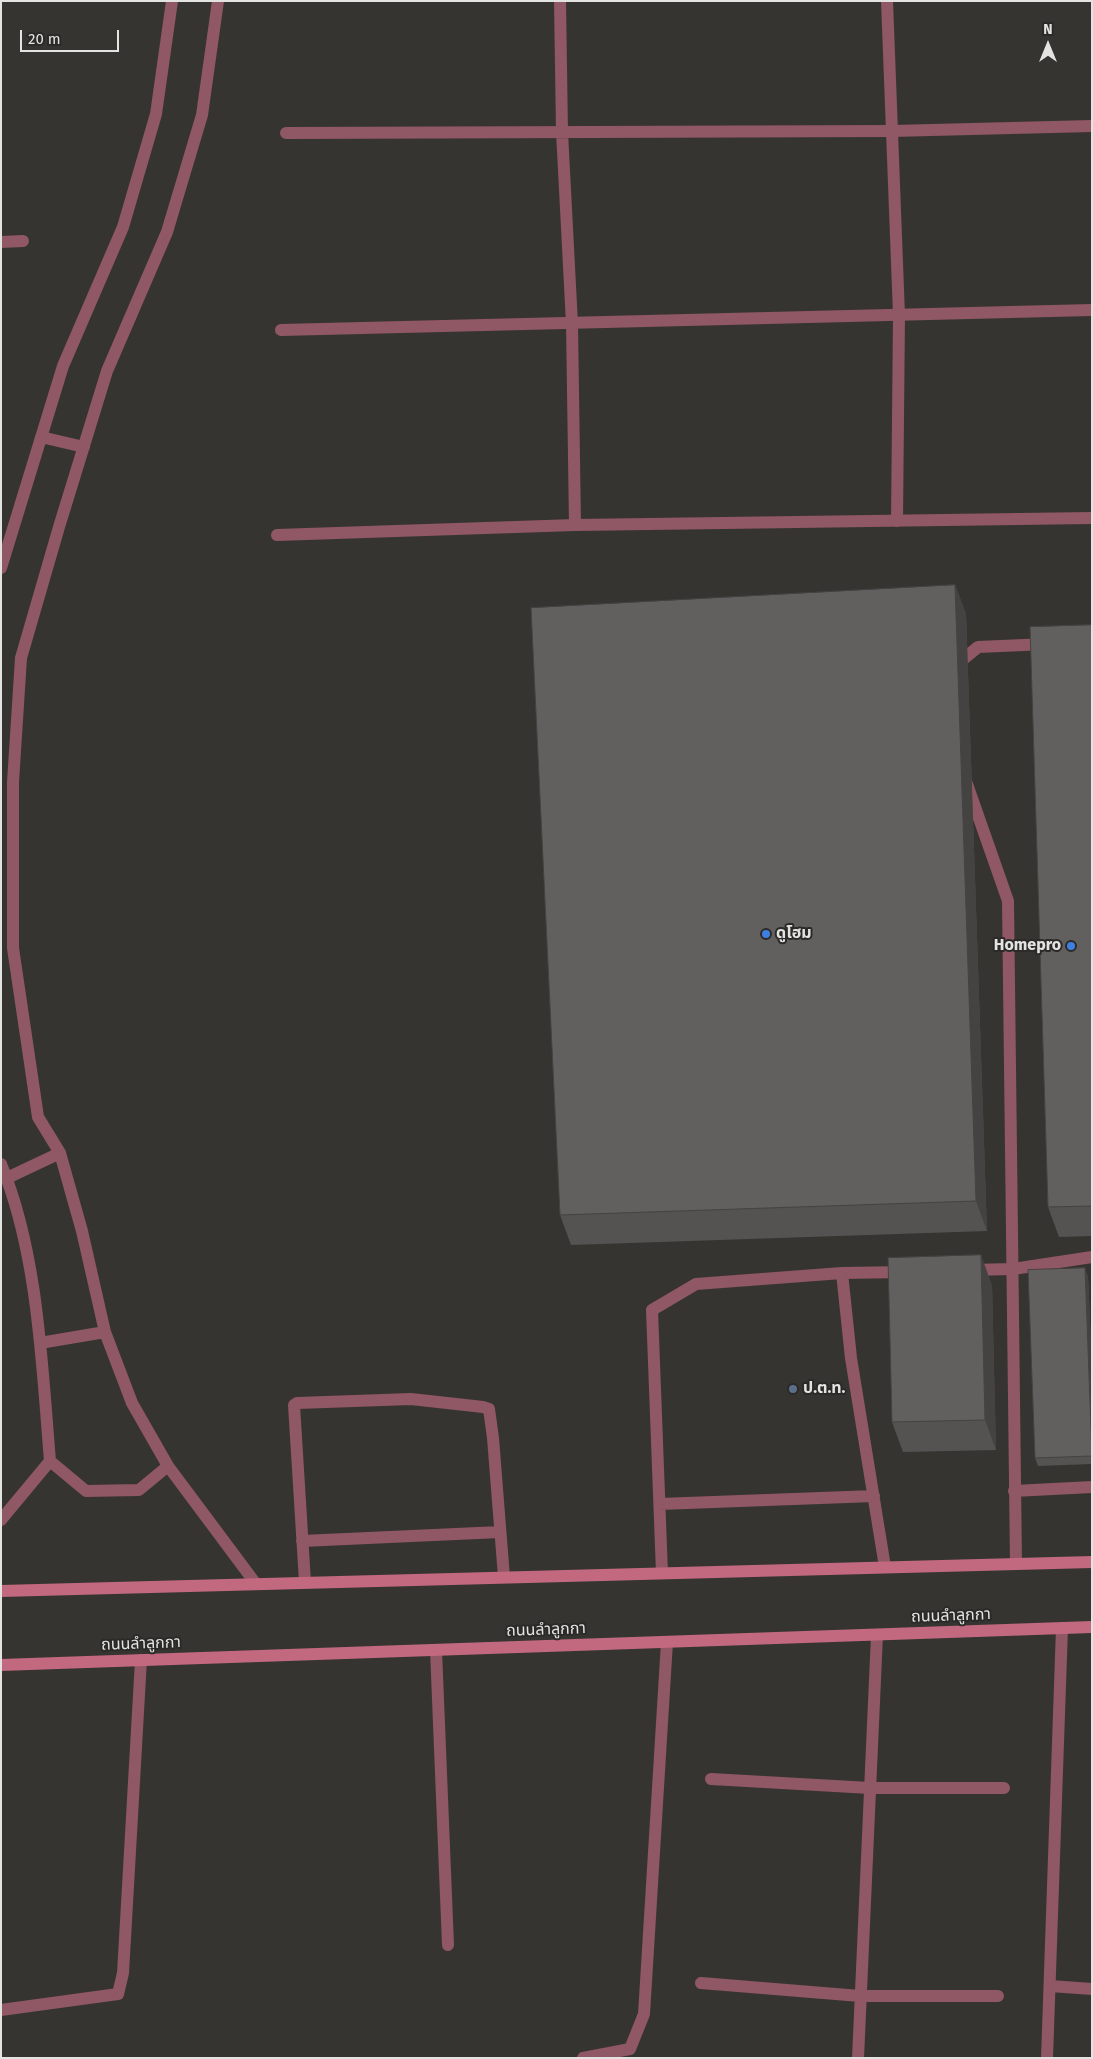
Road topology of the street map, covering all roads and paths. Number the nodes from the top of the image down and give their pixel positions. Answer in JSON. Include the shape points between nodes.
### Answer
{"nodes":[{"id":1,"x":172,"y":1,"type":"edge"},
{"id":2,"x":218,"y":1,"type":"edge"},
{"id":3,"x":560,"y":1,"type":"edge"},
{"id":4,"x":887,"y":1,"type":"edge"},
{"id":5,"x":1092,"y":126,"type":"edge"},
{"id":6,"x":892,"y":131,"type":"junction"},
{"id":7,"x":562,"y":132,"type":"junction"},
{"id":8,"x":286,"y":133,"type":"dead end"},
{"id":9,"x":22,"y":241,"type":"dead end"},
{"id":10,"x":1,"y":242,"type":"edge"},
{"id":11,"x":1092,"y":310,"type":"edge"},
{"id":12,"x":899,"y":316,"type":"junction"},
{"id":13,"x":572,"y":324,"type":"junction"},
{"id":14,"x":281,"y":330,"type":"dead end"},
{"id":15,"x":41,"y":437,"type":"junction"},
{"id":16,"x":84,"y":447,"type":"junction"},
{"id":17,"x":1092,"y":518,"type":"edge"},
{"id":18,"x":897,"y":520,"type":"junction"},
{"id":19,"x":576,"y":525,"type":"junction"},
{"id":20,"x":277,"y":535,"type":"dead end"},
{"id":21,"x":1,"y":568,"type":"edge"},
{"id":22,"x":1063,"y":644,"type":"edge"},
{"id":23,"x":961,"y":680,"type":"dead end"},
{"id":24,"x":964,"y":769,"type":"dead end"},
{"id":25,"x":60,"y":1153,"type":"junction"},
{"id":26,"x":1,"y":1164,"type":"edge"},
{"id":27,"x":7,"y":1178,"type":"junction"},
{"id":28,"x":1092,"y":1257,"type":"edge"},
{"id":29,"x":1013,"y":1269,"type":"junction"},
{"id":30,"x":956,"y":1270,"type":"edge"},
{"id":31,"x":918,"y":1271,"type":"edge"},
{"id":32,"x":842,"y":1273,"type":"junction"},
{"id":33,"x":105,"y":1332,"type":"junction"},
{"id":34,"x":40,"y":1343,"type":"junction"},
{"id":35,"x":50,"y":1461,"type":"junction"},
{"id":36,"x":168,"y":1466,"type":"junction"},
{"id":37,"x":1092,"y":1487,"type":"edge"},
{"id":38,"x":1014,"y":1491,"type":"junction"},
{"id":39,"x":874,"y":1496,"type":"junction"},
{"id":40,"x":660,"y":1504,"type":"junction"},
{"id":41,"x":1,"y":1520,"type":"edge"},
{"id":42,"x":500,"y":1532,"type":"junction"},
{"id":43,"x":302,"y":1541,"type":"junction"},
{"id":44,"x":1092,"y":1562,"type":"edge"},
{"id":45,"x":1016,"y":1564,"type":"junction"},
{"id":46,"x":885,"y":1566,"type":"junction"},
{"id":47,"x":662,"y":1572,"type":"junction"},
{"id":48,"x":504,"y":1577,"type":"junction"},
{"id":49,"x":305,"y":1582,"type":"junction"},
{"id":50,"x":256,"y":1584,"type":"junction"},
{"id":51,"x":1,"y":1591,"type":"edge"},
{"id":52,"x":1092,"y":1627,"type":"edge"},
{"id":53,"x":1062,"y":1628,"type":"junction"},
{"id":54,"x":877,"y":1635,"type":"junction"},
{"id":55,"x":667,"y":1642,"type":"junction"},
{"id":56,"x":436,"y":1650,"type":"junction"},
{"id":57,"x":141,"y":1660,"type":"junction"},
{"id":58,"x":1,"y":1665,"type":"edge"},
{"id":59,"x":711,"y":1779,"type":"dead end"},
{"id":60,"x":870,"y":1788,"type":"junction"},
{"id":61,"x":1004,"y":1788,"type":"dead end"},
{"id":62,"x":448,"y":1945,"type":"dead end"},
{"id":63,"x":701,"y":1983,"type":"dead end"},
{"id":64,"x":1050,"y":1986,"type":"junction"},
{"id":65,"x":1092,"y":1989,"type":"edge"},
{"id":66,"x":860,"y":1996,"type":"junction"},
{"id":67,"x":998,"y":1996,"type":"dead end"},
{"id":68,"x":1,"y":2010,"type":"edge"},
{"id":69,"x":583,"y":2058,"type":"edge"},
{"id":70,"x":858,"y":2058,"type":"edge"},
{"id":71,"x":1047,"y":2058,"type":"edge"}],
"edges":[{"from":1,"to":15,"type":"street","via":[[156,114],[123,227],[63,366]]},
{"from":2,"to":16,"type":"street","via":[[202,115],[167,232],[107,370]]},
{"from":3,"to":7,"type":"street"},
{"from":4,"to":6,"type":"street"},
{"from":5,"to":6,"type":"street"},
{"from":6,"to":7,"type":"street"},
{"from":6,"to":12,"type":"street"},
{"from":7,"to":8,"type":"street"},
{"from":7,"to":13,"type":"street"},
{"from":9,"to":10,"type":"street"},
{"from":11,"to":12,"type":"street"},
{"from":12,"to":13,"type":"street"},
{"from":12,"to":18,"type":"street"},
{"from":13,"to":14,"type":"street"},
{"from":13,"to":19,"type":"street"},
{"from":15,"to":16,"type":"street"},
{"from":15,"to":21,"type":"street"},
{"from":16,"to":25,"type":"street","via":[[22,658],[14,782],[13,948],[38,1117]]},
{"from":17,"to":18,"type":"street"},
{"from":18,"to":19,"type":"street"},
{"from":19,"to":20,"type":"street"},
{"from":22,"to":23,"type":"street","via":[[978,646],[961,661]]},
{"from":24,"to":29,"type":"street","via":[[1008,901]]},
{"from":25,"to":27,"type":"street"},
{"from":25,"to":33,"type":"street"},
{"from":26,"to":27,"type":"street"},
{"from":27,"to":34,"type":"street","via":[[22,1227]]},
{"from":28,"to":29,"type":"street"},
{"from":29,"to":30,"type":"street"},
{"from":29,"to":38,"type":"street"},
{"from":31,"to":32,"type":"street"},
{"from":32,"to":39,"type":"street","via":[[851,1358]]},
{"from":32,"to":40,"type":"street","via":[[696,1284],[652,1310]]},
{"from":33,"to":34,"type":"street"},
{"from":33,"to":36,"type":"street","via":[[132,1404]]},
{"from":34,"to":35,"type":"street"},
{"from":35,"to":36,"type":"street","via":[[86,1491],[139,1490]]},
{"from":35,"to":41,"type":"street"},
{"from":36,"to":50,"type":"street"},
{"from":37,"to":38,"type":"street"},
{"from":38,"to":45,"type":"street"},
{"from":39,"to":40,"type":"street"},
{"from":39,"to":46,"type":"street"},
{"from":40,"to":47,"type":"street"},
{"from":42,"to":43,"type":"street"},
{"from":42,"to":43,"type":"street","via":[[489,1409],[411,1399],[297,1404],[293,1407]]},
{"from":42,"to":48,"type":"street"},
{"from":43,"to":49,"type":"street"},
{"from":44,"to":45,"type":"main road"},
{"from":45,"to":46,"type":"main road"},
{"from":46,"to":47,"type":"main road"},
{"from":47,"to":48,"type":"main road"},
{"from":48,"to":49,"type":"main road"},
{"from":49,"to":50,"type":"main road"},
{"from":50,"to":51,"type":"main road"},
{"from":52,"to":53,"type":"main road","name":"ถนนลำลูกกา"},
{"from":53,"to":54,"type":"main road","name":"ถนนลำลูกกา"},
{"from":53,"to":64,"type":"street"},
{"from":54,"to":55,"type":"main road","name":"ถนนลำลูกกา"},
{"from":54,"to":60,"type":"street"},
{"from":55,"to":56,"type":"main road","name":"ถนนลำลูกกา"},
{"from":55,"to":69,"type":"street","via":[[644,2014],[630,2049]]},
{"from":56,"to":57,"type":"main road","name":"ถนนลำลูกกา"},
{"from":56,"to":62,"type":"street"},
{"from":57,"to":58,"type":"main road","name":"ถนนลำลูกกา"},
{"from":57,"to":68,"type":"street","via":[[123,1973],[118,1994]]},
{"from":59,"to":60,"type":"street"},
{"from":60,"to":61,"type":"street"},
{"from":60,"to":66,"type":"street"},
{"from":63,"to":66,"type":"street"},
{"from":64,"to":65,"type":"street"},
{"from":64,"to":71,"type":"street"},
{"from":66,"to":67,"type":"street"},
{"from":66,"to":70,"type":"street"}]}
